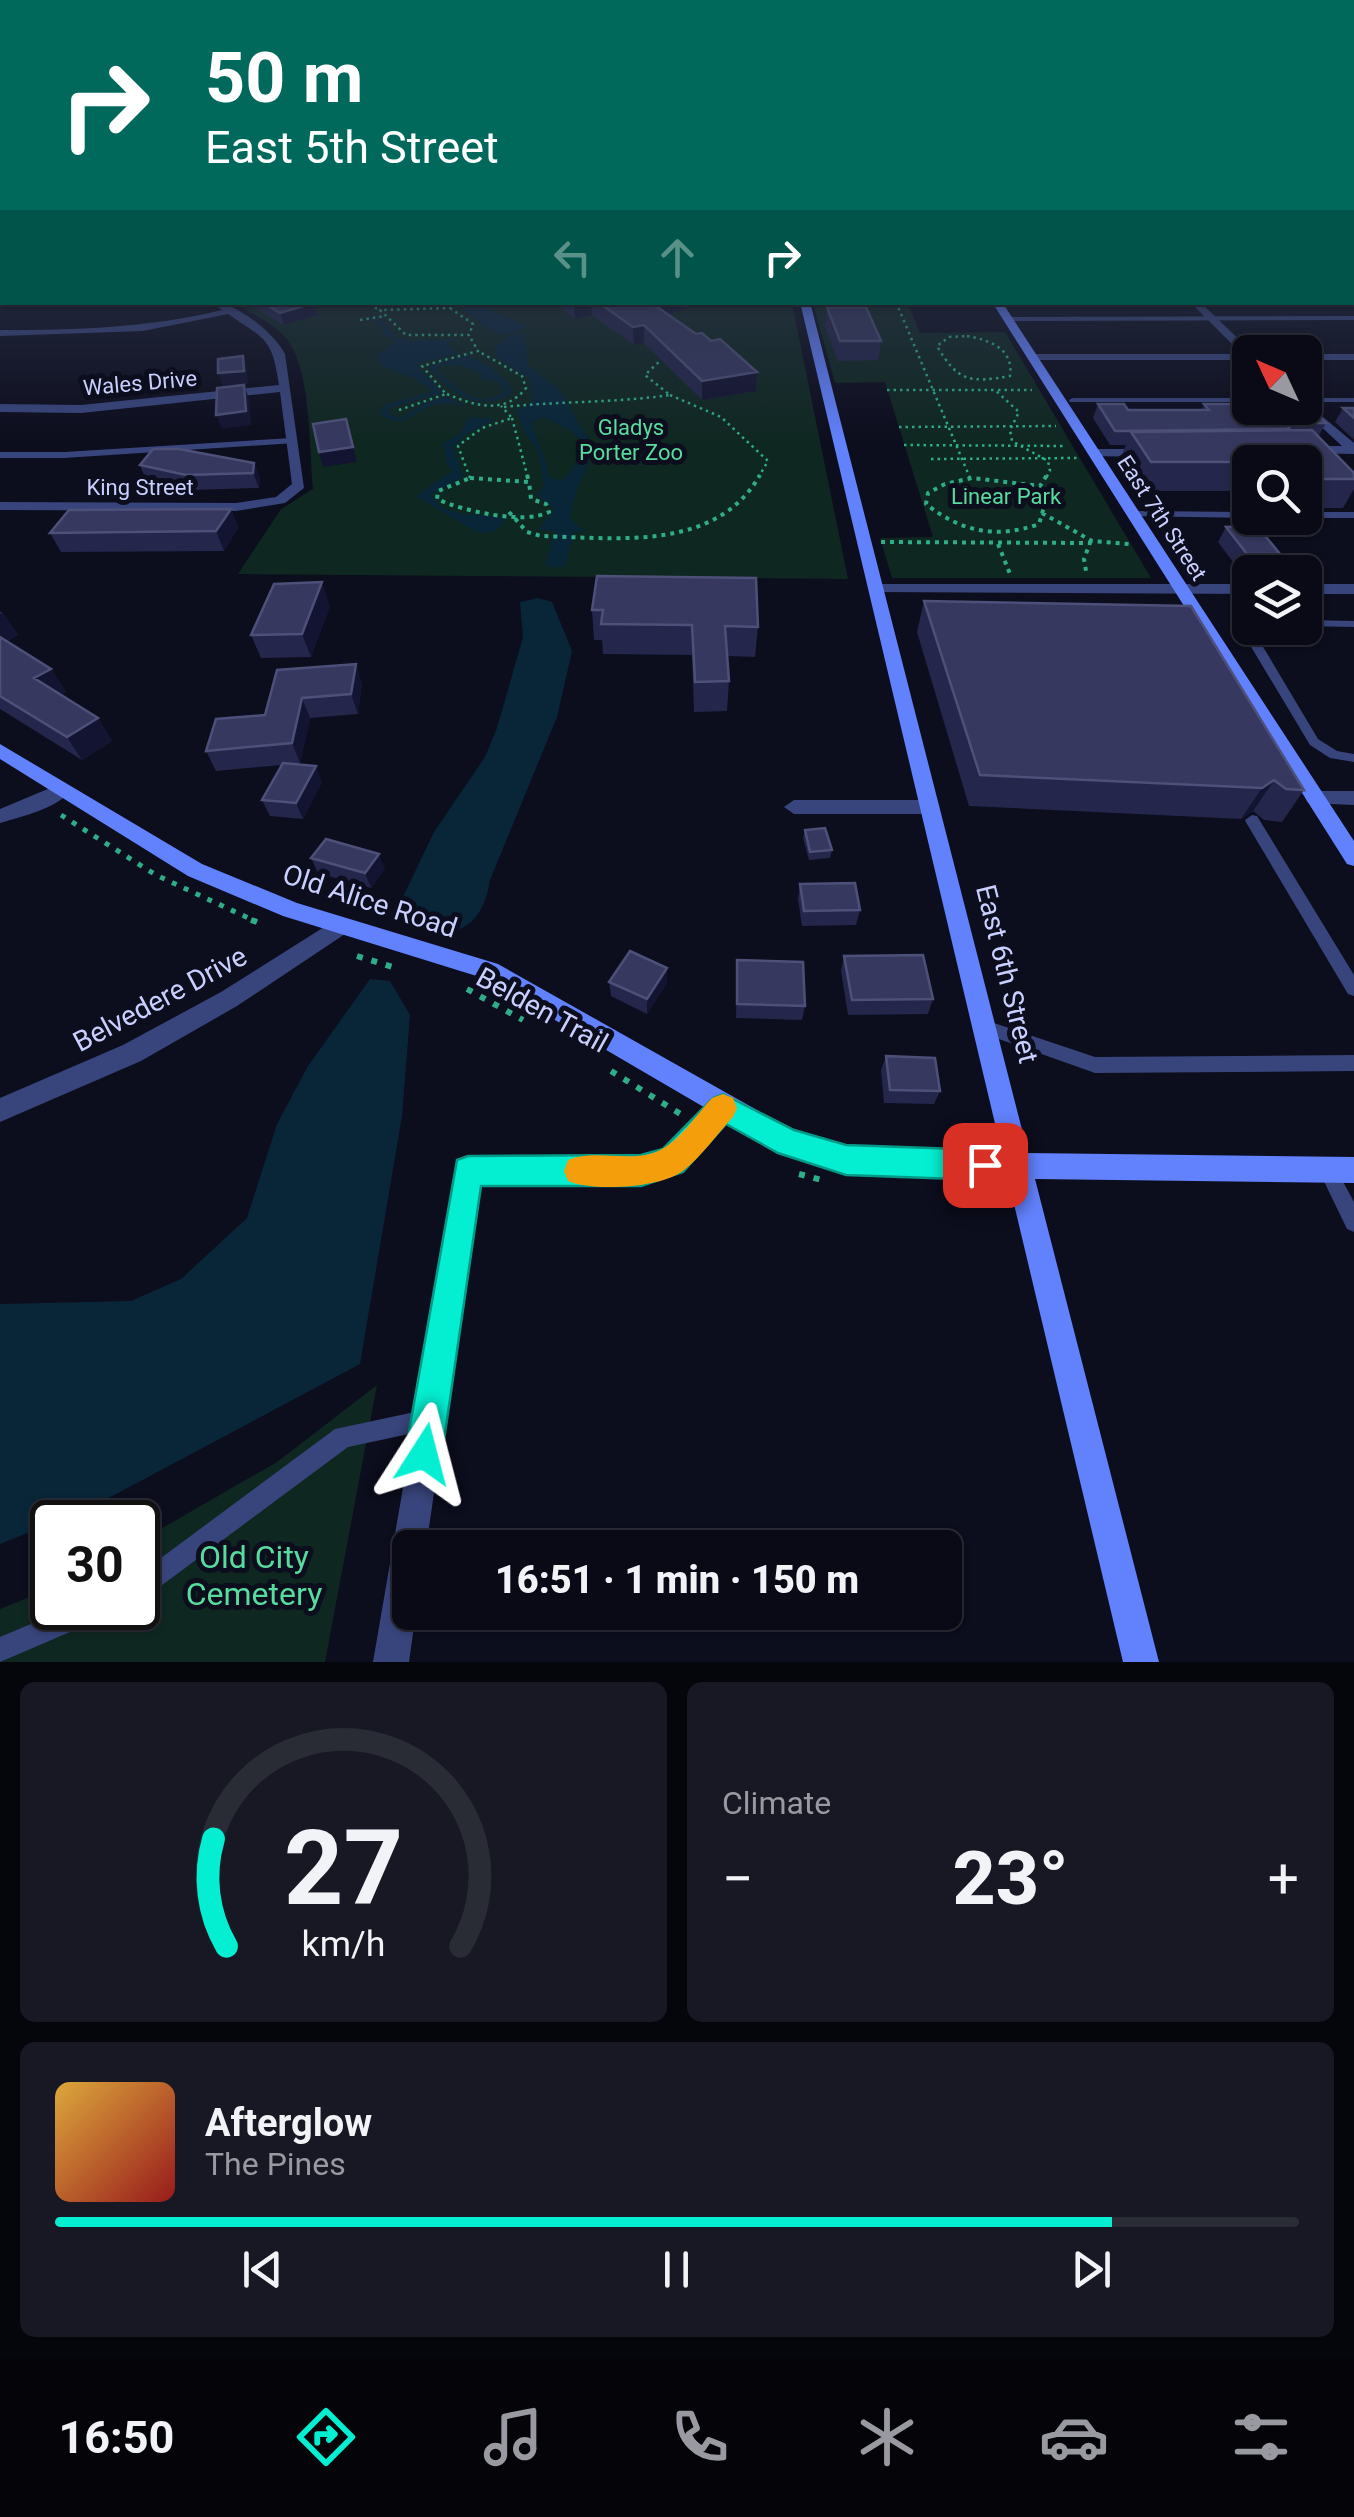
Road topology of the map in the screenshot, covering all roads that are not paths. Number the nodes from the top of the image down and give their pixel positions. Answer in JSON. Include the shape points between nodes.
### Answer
{"nodes":[{"id":1,"x":221,"y":305,"type":"edge"},
{"id":2,"x":806,"y":305,"type":"edge"},
{"id":3,"x":1000,"y":305,"type":"edge"},
{"id":4,"x":1197,"y":305,"type":"edge"},
{"id":5,"x":230,"y":311,"type":"junction"},
{"id":6,"x":1354,"y":318,"type":"edge"},
{"id":7,"x":1008,"y":319,"type":"junction"},
{"id":8,"x":1211,"y":319,"type":"junction"},
{"id":9,"x":0,"y":333,"type":"edge"},
{"id":10,"x":1232,"y":339,"type":"edge"},
{"id":11,"x":1032,"y":357,"type":"junction"},
{"id":12,"x":1232,"y":357,"type":"edge"},
{"id":13,"x":1322,"y":357,"type":"edge"},
{"id":14,"x":1354,"y":358,"type":"edge"},
{"id":15,"x":284,"y":388,"type":"junction"},
{"id":16,"x":1073,"y":400,"type":"dead end"},
{"id":17,"x":1232,"y":400,"type":"edge"},
{"id":18,"x":1354,"y":400,"type":"edge"},
{"id":19,"x":1322,"y":402,"type":"edge"},
{"id":20,"x":0,"y":408,"type":"edge"},
{"id":21,"x":1322,"y":419,"type":"edge"},
{"id":22,"x":292,"y":441,"type":"junction"},
{"id":23,"x":1322,"y":450,"type":"edge"},
{"id":24,"x":1354,"y":450,"type":"edge"},
{"id":25,"x":1165,"y":452,"type":"edge"},
{"id":26,"x":0,"y":454,"type":"edge"},
{"id":27,"x":1087,"y":456,"type":"junction"},
{"id":28,"x":0,"y":506,"type":"edge"},
{"id":29,"x":1133,"y":514,"type":"junction"},
{"id":30,"x":1232,"y":514,"type":"edge"},
{"id":31,"x":1322,"y":515,"type":"edge"},
{"id":32,"x":1354,"y":515,"type":"edge"},
{"id":33,"x":1181,"y":588,"type":"junction"},
{"id":34,"x":1232,"y":588,"type":"edge"},
{"id":35,"x":876,"y":589,"type":"junction"},
{"id":36,"x":1322,"y":589,"type":"edge"},
{"id":37,"x":1354,"y":589,"type":"edge"},
{"id":38,"x":1322,"y":623,"type":"edge"},
{"id":39,"x":1354,"y":624,"type":"edge"},
{"id":40,"x":1255,"y":645,"type":"edge"},
{"id":41,"x":0,"y":750,"type":"edge"},
{"id":42,"x":1354,"y":758,"type":"edge"},
{"id":43,"x":62,"y":790,"type":"junction"},
{"id":44,"x":1315,"y":798,"type":"junction"},
{"id":45,"x":1354,"y":798,"type":"edge"},
{"id":46,"x":794,"y":807,"type":"dead end"},
{"id":47,"x":930,"y":807,"type":"junction"},
{"id":48,"x":0,"y":816,"type":"edge"},
{"id":49,"x":1252,"y":820,"type":"dead end"},
{"id":50,"x":1354,"y":858,"type":"edge"},
{"id":51,"x":340,"y":926,"type":"junction"},
{"id":52,"x":1354,"y":989,"type":"edge"},
{"id":53,"x":985,"y":1028,"type":"junction"},
{"id":54,"x":1354,"y":1064,"type":"edge"},
{"id":55,"x":0,"y":1110,"type":"edge"},
{"id":56,"x":714,"y":1118,"type":"junction"},
{"id":57,"x":1019,"y":1166,"type":"junction"},
{"id":58,"x":1341,"y":1171,"type":"edge"},
{"id":59,"x":1354,"y":1222,"type":"edge"},
{"id":60,"x":429,"y":1420,"type":"junction"},
{"id":61,"x":160,"y":1573,"type":"edge"},
{"id":62,"x":46,"y":1630,"type":"edge"},
{"id":63,"x":0,"y":1650,"type":"edge"},
{"id":64,"x":392,"y":1662,"type":"edge"},
{"id":65,"x":1141,"y":1662,"type":"edge"}],
"edges":[{"from":1,"to":5,"type":"street"},
{"from":2,"to":35,"type":"main road","name":"East 6th Street"},
{"from":3,"to":7,"type":"main road","name":"East 7th Street"},
{"from":4,"to":8,"type":"street"},
{"from":5,"to":9,"type":"street","via":[[126,332]]},
{"from":5,"to":15,"type":"street","via":[[272,339]]},
{"from":6,"to":8,"type":"lane"},
{"from":7,"to":8,"type":"lane"},
{"from":7,"to":11,"type":"main road","name":"East 7th Street"},
{"from":8,"to":10,"type":"street"},
{"from":11,"to":12,"type":"street"},
{"from":11,"to":27,"type":"main road","name":"East 7th Street"},
{"from":13,"to":14,"type":"street"},
{"from":15,"to":20,"type":"street","name":"Wales Drive","via":[[81,409]]},
{"from":15,"to":22,"type":"street"},
{"from":16,"to":17,"type":"lane"},
{"from":18,"to":19,"type":"lane"},
{"from":21,"to":24,"type":"street"},
{"from":22,"to":26,"type":"lane"},
{"from":22,"to":28,"type":"street","name":"King Street","via":[[300,485],[280,500],[236,507]]},
{"from":23,"to":24,"type":"street"},
{"from":25,"to":27,"type":"street"},
{"from":27,"to":29,"type":"main road","name":"East 7th Street"},
{"from":29,"to":30,"type":"lane"},
{"from":29,"to":33,"type":"main road","name":"East 7th Street"},
{"from":31,"to":32,"type":"lane"},
{"from":33,"to":34,"type":"street"},
{"from":33,"to":35,"type":"street"},
{"from":33,"to":44,"type":"main road","name":"East 7th Street"},
{"from":35,"to":47,"type":"main road","name":"East 6th Street"},
{"from":36,"to":37,"type":"street"},
{"from":38,"to":39,"type":"lane"},
{"from":40,"to":42,"type":"lane","via":[[1314,742]]},
{"from":41,"to":43,"type":"main road","name":"Old Alice Road"},
{"from":43,"to":48,"type":"street"},
{"from":43,"to":51,"type":"main road","name":"Old Alice Road","via":[[195,870]]},
{"from":44,"to":45,"type":"street"},
{"from":44,"to":50,"type":"main road","name":"East 7th Street"},
{"from":46,"to":47,"type":"street"},
{"from":47,"to":53,"type":"main road","name":"East 6th Street"},
{"from":49,"to":52,"type":"lane"},
{"from":51,"to":55,"type":"street","name":"Belvedere Drive","via":[[229,1000],[132,1053]]},
{"from":51,"to":56,"type":"main road","name":"Old Alice Road","via":[[490,971]]},
{"from":53,"to":54,"type":"lane","via":[[1095,1065]]},
{"from":53,"to":57,"type":"main road","name":"East 6th Street"},
{"from":56,"to":57,"type":"main road","name":"Old Alice Road","via":[[846,1160]]},
{"from":56,"to":60,"type":"street","via":[[672,1161],[641,1170],[468,1171]]},
{"from":57,"to":58,"type":"main road","name":"Old Alice Road"},
{"from":57,"to":65,"type":"main road","name":"East 6th Street"},
{"from":58,"to":59,"type":"lane"},
{"from":60,"to":61,"type":"lane","via":[[343,1437]]},
{"from":60,"to":64,"type":"street"},
{"from":62,"to":63,"type":"lane"}]}
